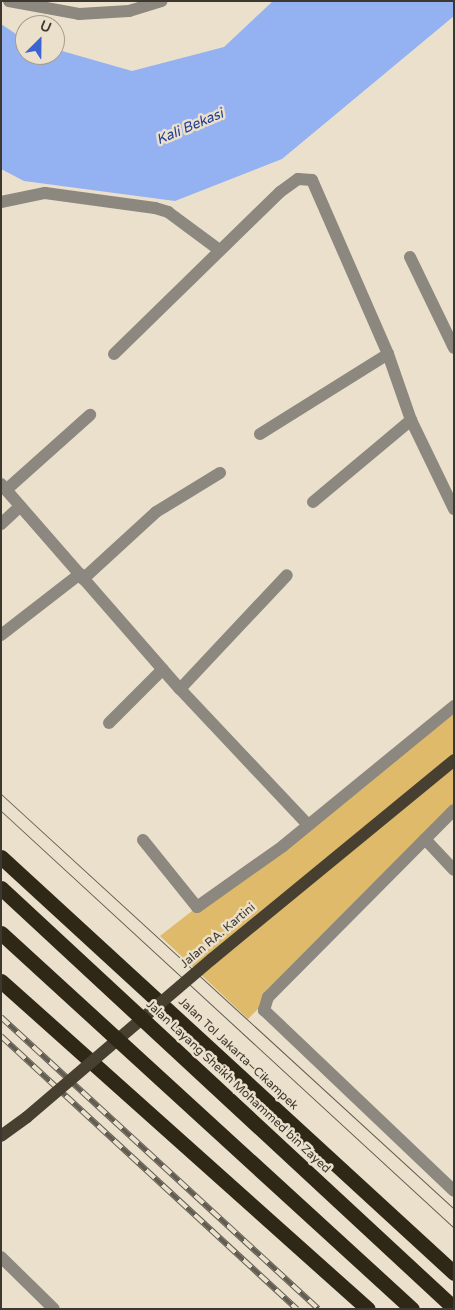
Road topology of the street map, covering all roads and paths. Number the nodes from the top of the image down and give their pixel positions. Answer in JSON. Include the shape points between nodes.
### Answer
{"nodes":[{"id":1,"x":9,"y":1,"type":"edge"},
{"id":2,"x":161,"y":1,"type":"edge"},
{"id":3,"x":1,"y":202,"type":"edge"},
{"id":4,"x":218,"y":249,"type":"junction"},
{"id":5,"x":410,"y":257,"type":"dead end"},
{"id":6,"x":454,"y":348,"type":"edge"},
{"id":7,"x":114,"y":354,"type":"dead end"},
{"id":8,"x":388,"y":354,"type":"junction"},
{"id":9,"x":90,"y":415,"type":"dead end"},
{"id":10,"x":411,"y":420,"type":"junction"},
{"id":11,"x":260,"y":434,"type":"dead end"},
{"id":12,"x":220,"y":473,"type":"dead end"},
{"id":13,"x":4,"y":487,"type":"edge"},
{"id":14,"x":313,"y":502,"type":"dead end"},
{"id":15,"x":20,"y":506,"type":"junction"},
{"id":16,"x":454,"y":509,"type":"edge"},
{"id":17,"x":1,"y":524,"type":"edge"},
{"id":18,"x":288,"y":575,"type":"dead end"},
{"id":19,"x":81,"y":576,"type":"junction"},
{"id":20,"x":1,"y":636,"type":"edge"},
{"id":21,"x":163,"y":669,"type":"junction"},
{"id":22,"x":180,"y":689,"type":"junction"},
{"id":23,"x":454,"y":706,"type":"edge"},
{"id":24,"x":109,"y":723,"type":"dead end"},
{"id":25,"x":454,"y":760,"type":"edge"},
{"id":26,"x":454,"y":810,"type":"edge"},
{"id":27,"x":307,"y":824,"type":"junction"},
{"id":28,"x":425,"y":839,"type":"junction"},
{"id":29,"x":143,"y":840,"type":"dead end"},
{"id":30,"x":1,"y":857,"type":"edge"},
{"id":31,"x":454,"y":870,"type":"edge"},
{"id":32,"x":1,"y":888,"type":"edge"},
{"id":33,"x":1,"y":933,"type":"edge"},
{"id":34,"x":1,"y":981,"type":"edge"},
{"id":35,"x":1,"y":1136,"type":"edge"},
{"id":36,"x":454,"y":1192,"type":"edge"},
{"id":37,"x":1,"y":1257,"type":"edge"},
{"id":38,"x":454,"y":1273,"type":"edge"},
{"id":39,"x":454,"y":1308,"type":"edge"},
{"id":40,"x":54,"y":1309,"type":"edge"},
{"id":41,"x":368,"y":1309,"type":"edge"},
{"id":42,"x":412,"y":1309,"type":"edge"}],
"edges":[{"from":1,"to":2,"type":"street","via":[[79,14],[129,11]]},
{"from":3,"to":4,"type":"street","via":[[45,193],[155,208],[168,212]]},
{"from":4,"to":7,"type":"street"},
{"from":4,"to":8,"type":"street","via":[[298,179],[312,180]]},
{"from":5,"to":6,"type":"street"},
{"from":8,"to":10,"type":"street"},
{"from":8,"to":11,"type":"street"},
{"from":9,"to":13,"type":"street"},
{"from":10,"to":14,"type":"street"},
{"from":10,"to":16,"type":"street"},
{"from":12,"to":19,"type":"street","via":[[156,512]]},
{"from":13,"to":15,"type":"street"},
{"from":15,"to":17,"type":"street"},
{"from":15,"to":19,"type":"street"},
{"from":18,"to":22,"type":"street"},
{"from":19,"to":20,"type":"street"},
{"from":19,"to":21,"type":"street"},
{"from":21,"to":22,"type":"street"},
{"from":21,"to":24,"type":"street"},
{"from":22,"to":27,"type":"street"},
{"from":23,"to":27,"type":"street"},
{"from":25,"to":35,"type":"main road","name":"Jalan RA. Kartini","bridge":true},
{"from":26,"to":28,"type":"street"},
{"from":27,"to":29,"type":"street","via":[[283,846],[197,907]]},
{"from":28,"to":31,"type":"street"},
{"from":28,"to":36,"type":"street","via":[[268,997],[264,1010]]},
{"from":30,"to":38,"type":"highway","name":"Jalan Tol Jakarta–Cikampek"},
{"from":32,"to":39,"type":"highway","name":"Jalan Layang Sheikh Mohammed bin Zayed","bridge":true},
{"from":33,"to":42,"type":"highway","bridge":true},
{"from":34,"to":41,"type":"highway"},
{"from":37,"to":40,"type":"street"}]}
